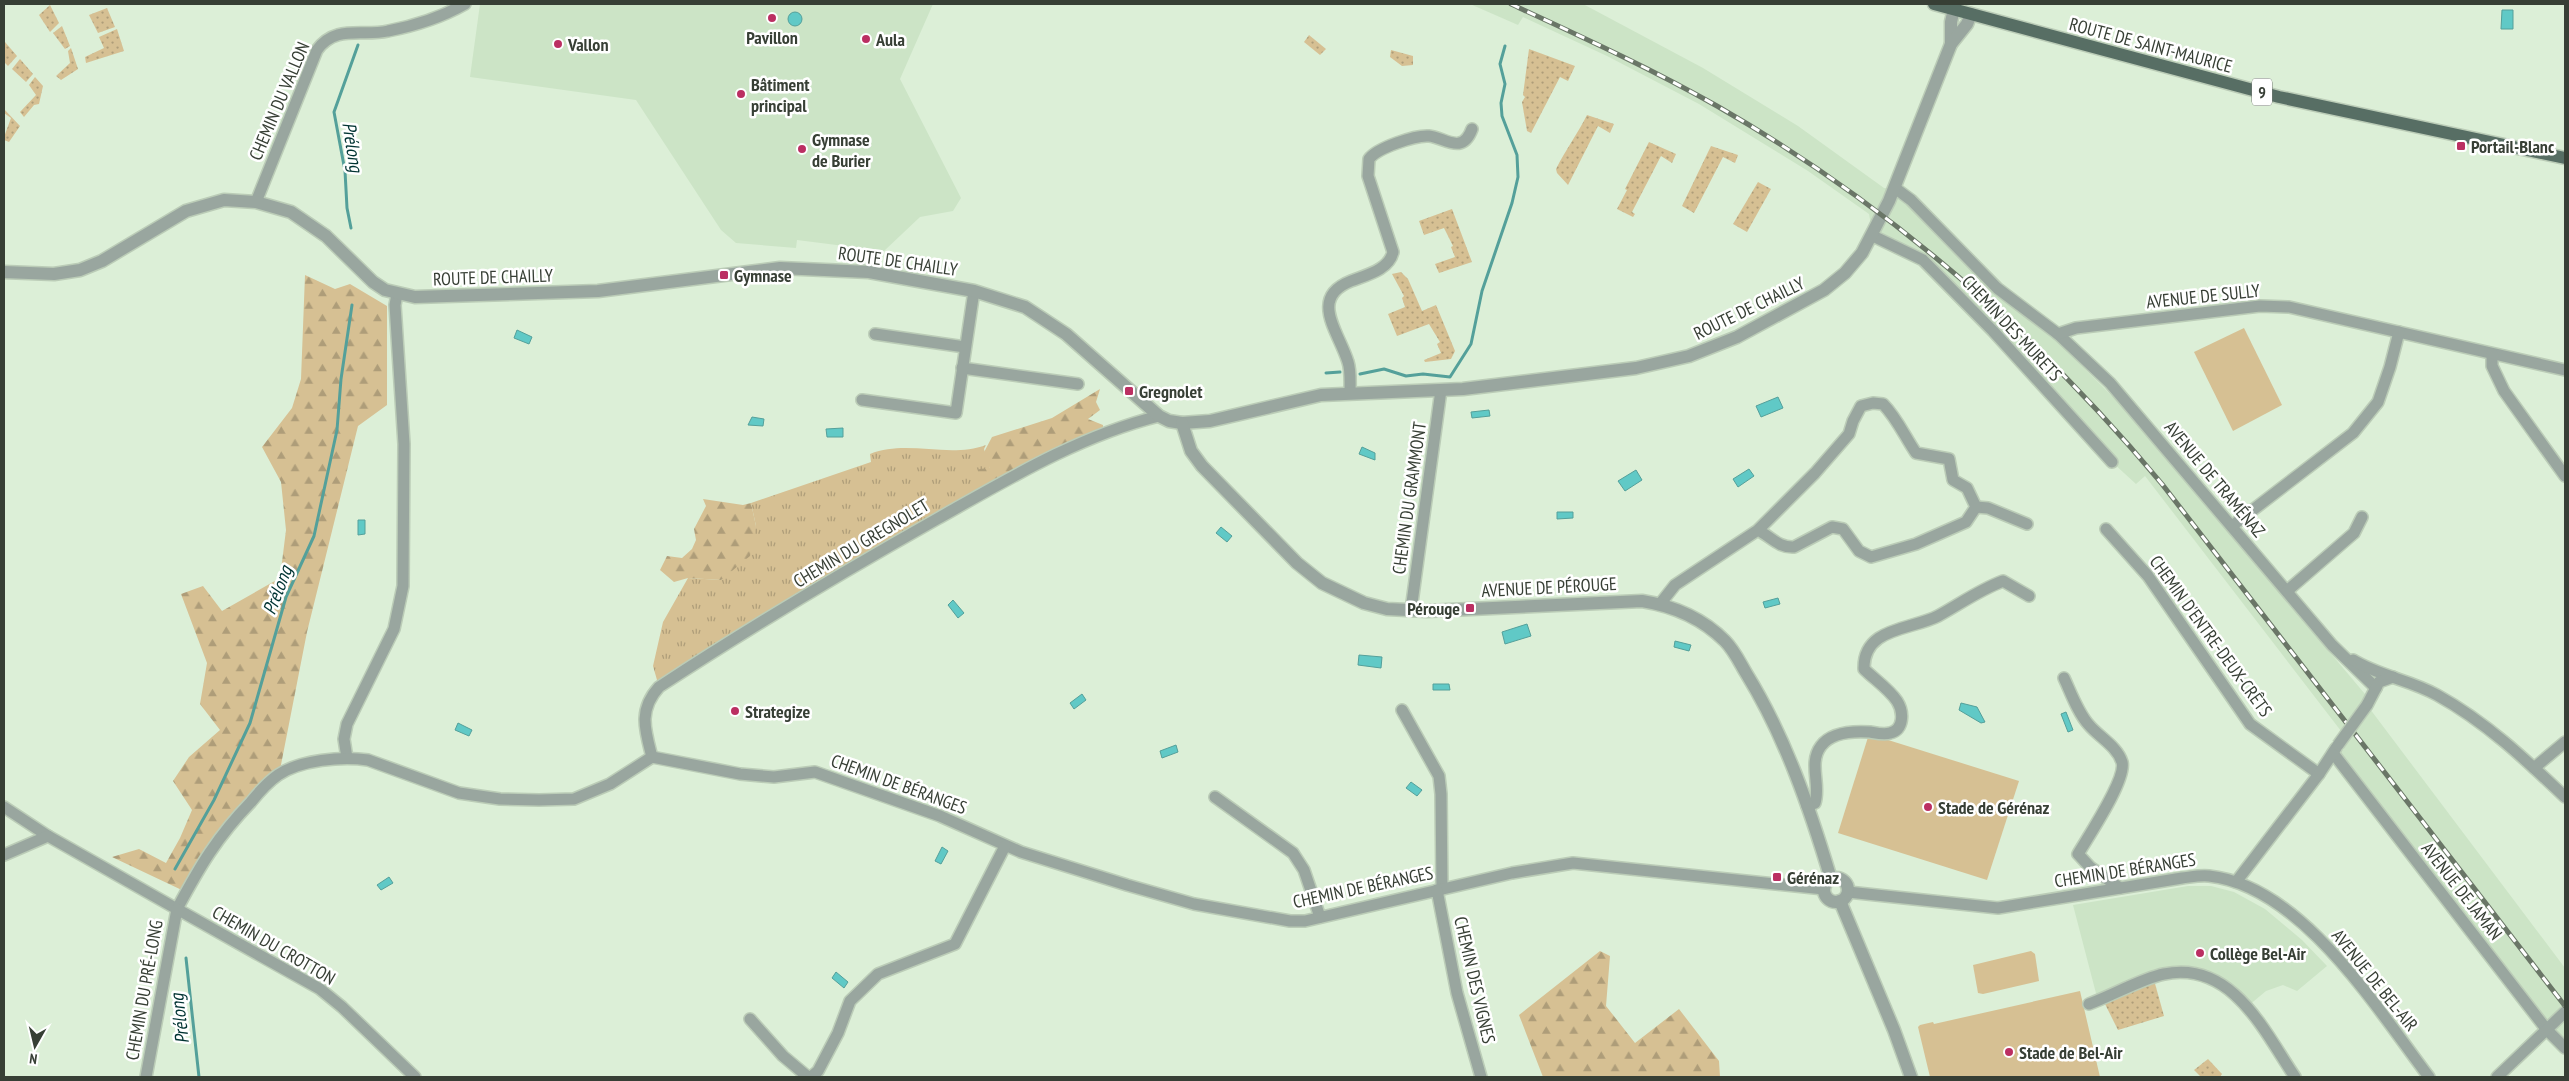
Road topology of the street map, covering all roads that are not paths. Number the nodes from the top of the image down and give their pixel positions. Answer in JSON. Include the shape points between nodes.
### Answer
{"nodes":[{"id":1,"x":465,"y":4,"type":"edge"},
{"id":2,"x":1934,"y":4,"type":"edge"},
{"id":3,"x":1954,"y":9,"type":"junction"},
{"id":4,"x":1972,"y":14,"type":"junction"},
{"id":5,"x":1951,"y":44,"type":"junction"},
{"id":6,"x":1472,"y":129,"type":"dead end"},
{"id":7,"x":2565,"y":158,"type":"edge"},
{"id":8,"x":1895,"y":188,"type":"junction"},
{"id":9,"x":256,"y":202,"type":"junction"},
{"id":10,"x":1873,"y":236,"type":"junction"},
{"id":11,"x":4,"y":272,"type":"edge"},
{"id":12,"x":974,"y":291,"type":"junction"},
{"id":13,"x":397,"y":294,"type":"junction"},
{"id":14,"x":2399,"y":332,"type":"junction"},
{"id":15,"x":875,"y":334,"type":"dead end"},
{"id":16,"x":2058,"y":334,"type":"junction"},
{"id":17,"x":965,"y":347,"type":"junction"},
{"id":18,"x":2492,"y":354,"type":"junction"},
{"id":19,"x":962,"y":368,"type":"junction"},
{"id":20,"x":2565,"y":370,"type":"edge"},
{"id":21,"x":1078,"y":384,"type":"dead end"},
{"id":22,"x":1441,"y":390,"type":"junction"},
{"id":23,"x":1350,"y":392,"type":"junction"},
{"id":24,"x":862,"y":400,"type":"dead end"},
{"id":25,"x":1159,"y":416,"type":"junction"},
{"id":26,"x":1182,"y":423,"type":"junction"},
{"id":27,"x":2112,"y":462,"type":"dead end"},
{"id":28,"x":2565,"y":476,"type":"edge"},
{"id":29,"x":1976,"y":507,"type":"junction"},
{"id":30,"x":2362,"y":517,"type":"dead end"},
{"id":31,"x":2027,"y":524,"type":"dead end"},
{"id":32,"x":2232,"y":526,"type":"junction"},
{"id":33,"x":2106,"y":529,"type":"dead end"},
{"id":34,"x":1758,"y":530,"type":"junction"},
{"id":35,"x":2287,"y":591,"type":"junction"},
{"id":36,"x":2028,"y":596,"type":"dead end"},
{"id":37,"x":1660,"y":604,"type":"junction"},
{"id":38,"x":1411,"y":610,"type":"junction"},
{"id":39,"x":2339,"y":652,"type":"junction"},
{"id":40,"x":2393,"y":677,"type":"junction"},
{"id":41,"x":2064,"y":678,"type":"dead end"},
{"id":42,"x":2376,"y":688,"type":"junction"},
{"id":43,"x":1402,"y":710,"type":"dead end"},
{"id":44,"x":2565,"y":742,"type":"edge"},
{"id":45,"x":2336,"y":749,"type":"junction"},
{"id":46,"x":652,"y":757,"type":"junction"},
{"id":47,"x":347,"y":758,"type":"junction"},
{"id":48,"x":2534,"y":768,"type":"junction"},
{"id":49,"x":2319,"y":774,"type":"junction"},
{"id":50,"x":1215,"y":797,"type":"dead end"},
{"id":51,"x":2565,"y":797,"type":"edge"},
{"id":52,"x":1807,"y":806,"type":"junction"},
{"id":53,"x":4,"y":807,"type":"edge"},
{"id":54,"x":48,"y":836,"type":"junction"},
{"id":55,"x":1005,"y":846,"type":"junction"},
{"id":56,"x":4,"y":856,"type":"edge"},
{"id":57,"x":2236,"y":882,"type":"junction"},
{"id":58,"x":1828,"y":884,"type":"junction"},
{"id":59,"x":2120,"y":888,"type":"junction"},
{"id":60,"x":1439,"y":890,"type":"junction"},
{"id":61,"x":1844,"y":897,"type":"junction"},
{"id":62,"x":177,"y":909,"type":"junction"},
{"id":63,"x":1320,"y":917,"type":"junction"},
{"id":64,"x":2090,"y":1004,"type":"dead end"},
{"id":65,"x":2565,"y":1012,"type":"edge"},
{"id":66,"x":750,"y":1019,"type":"dead end"},
{"id":67,"x":2548,"y":1028,"type":"junction"},
{"id":68,"x":2565,"y":1048,"type":"edge"},
{"id":69,"x":146,"y":1077,"type":"edge"},
{"id":70,"x":415,"y":1077,"type":"edge"},
{"id":71,"x":810,"y":1077,"type":"edge"},
{"id":72,"x":1481,"y":1077,"type":"edge"},
{"id":73,"x":1911,"y":1077,"type":"edge"},
{"id":74,"x":2295,"y":1077,"type":"edge"},
{"id":75,"x":2429,"y":1077,"type":"edge"},
{"id":76,"x":2497,"y":1077,"type":"edge"}],
"edges":[{"from":1,"to":9,"type":"street","name":"CHEMIN DU VALLON","via":[[389,31],[370,34],[343,32],[322,43]]},
{"from":2,"to":3,"type":"main road","name":"ROUTE DE SAINT-MAURICE","number":"9"},
{"from":3,"to":4,"type":"main road","name":"ROUTE DE SAINT-MAURICE","number":"9"},
{"from":3,"to":5,"type":"street","name":"ROUTE DE CHAILLY"},
{"from":4,"to":5,"type":"street","name":"ROUTE DE CHAILLY"},
{"from":4,"to":7,"type":"main road","name":"ROUTE DE SAINT-MAURICE","number":"9","via":[[2311,104]]},
{"from":5,"to":8,"type":"street","name":"ROUTE DE CHAILLY"},
{"from":6,"to":23,"type":"street","via":[[1460,142],[1446,143],[1434,136],[1416,136],[1377,152],[1369,159],[1368,176],[1393,252],[1387,265],[1337,287],[1328,300],[1328,312],[1349,363]]},
{"from":8,"to":10,"type":"street","name":"ROUTE DE CHAILLY"},
{"from":8,"to":16,"type":"street","via":[[1911,200],[1997,288]]},
{"from":9,"to":11,"type":"street","name":"ROUTE DE CHAILLY","via":[[224,200],[199,206],[173,218],[102,262],[80,270],[54,274]]},
{"from":9,"to":13,"type":"street","name":"ROUTE DE CHAILLY","via":[[275,206],[310,223],[373,282]]},
{"from":10,"to":22,"type":"street","name":"ROUTE DE CHAILLY","via":[[1851,267],[1824,290],[1728,341],[1689,356],[1636,368]]},
{"from":10,"to":27,"type":"street","name":"CHEMIN DES MURETS","via":[[1924,260]]},
{"from":12,"to":13,"type":"street","name":"ROUTE DE CHAILLY","via":[[869,272],[780,268],[598,291],[453,297]]},
{"from":12,"to":17,"type":"street"},
{"from":12,"to":25,"type":"street","name":"ROUTE DE CHAILLY","via":[[1025,307],[1045,319]]},
{"from":13,"to":47,"type":"street","via":[[404,444],[404,579],[394,629],[347,724],[344,739]]},
{"from":14,"to":16,"type":"street","name":"AVENUE DE SULLY","via":[[2289,307],[2260,306],[2076,328]]},
{"from":14,"to":18,"type":"street","name":"AVENUE DE SULLY"},
{"from":14,"to":32,"type":"street","via":[[2378,402],[2353,433]]},
{"from":15,"to":17,"type":"street"},
{"from":16,"to":32,"type":"street","name":"AVENUE DE TRAMÉNAZ","via":[[2110,383]]},
{"from":17,"to":19,"type":"street"},
{"from":18,"to":20,"type":"street","name":"AVENUE DE SULLY"},
{"from":18,"to":28,"type":"street","via":[[2492,366],[2504,391]]},
{"from":19,"to":21,"type":"street"},
{"from":19,"to":24,"type":"street","via":[[956,413]]},
{"from":22,"to":23,"type":"street","name":"ROUTE DE CHAILLY"},
{"from":22,"to":38,"type":"street","name":"CHEMIN DU GRAMMONT"},
{"from":23,"to":26,"type":"street","name":"ROUTE DE CHAILLY","via":[[1302,398],[1226,418]]},
{"from":25,"to":26,"type":"street","name":"ROUTE DE CHAILLY"},
{"from":25,"to":46,"type":"street","name":"CHEMIN DU GREGNOLET","via":[[1051,455],[877,553],[659,687],[651,696],[644,714]]},
{"from":26,"to":38,"type":"street","name":"AVENUE DE PÉROUGE","via":[[1191,451],[1202,466],[1322,583],[1342,594],[1387,609]]},
{"from":29,"to":31,"type":"street","via":[[1988,508]]},
{"from":29,"to":34,"type":"street","via":[[1966,522],[1916,544],[1871,557],[1859,551],[1843,529],[1832,527],[1788,548]]},
{"from":29,"to":34,"type":"street","via":[[1967,488],[1953,480],[1949,459],[1916,454],[1894,415],[1883,404],[1873,403],[1861,406],[1850,434]]},
{"from":30,"to":35,"type":"street","via":[[2354,533]]},
{"from":32,"to":35,"type":"street","name":"AVENUE DE TRAMÉNAZ"},
{"from":33,"to":49,"type":"street","name":"CHEMIN D'ENTRE-DEUX-CRÊTS","via":[[2148,576],[2250,724]]},
{"from":34,"to":37,"type":"street","via":[[1675,585]]},
{"from":35,"to":39,"type":"street","name":"AVENUE DE TRAMÉNAZ"},
{"from":36,"to":52,"type":"street","via":[[2003,581],[1937,616],[1889,631],[1873,644],[1864,658],[1864,669],[1897,701],[1901,722],[1889,734],[1862,731],[1833,735],[1820,746],[1814,773],[1817,797]]},
{"from":37,"to":38,"type":"street","name":"AVENUE DE PÉROUGE","via":[[1617,601]]},
{"from":37,"to":52,"type":"street","name":"AVENUE DE PÉROUGE","via":[[1693,617],[1727,643],[1763,700]]},
{"from":39,"to":40,"type":"street","name":"AVENUE DE TRAMÉNAZ"},
{"from":39,"to":42,"type":"street","name":"AVENUE DE TRAMÉNAZ"},
{"from":40,"to":42,"type":"street","via":[[2384,679]]},
{"from":40,"to":48,"type":"street","name":"AVENUE DE TRAMÉNAZ","via":[[2436,694],[2467,712]]},
{"from":41,"to":59,"type":"street","via":[[2088,724],[2122,762],[2122,772],[2107,805],[2078,854],[2090,867]]},
{"from":42,"to":45,"type":"street","bridge":true},
{"from":43,"to":60,"type":"street","name":"CHEMIN DES VIGNES","via":[[1439,776]]},
{"from":44,"to":48,"type":"street"},
{"from":45,"to":49,"type":"street"},
{"from":45,"to":67,"type":"street","name":"AVENUE DE JAMAN"},
{"from":46,"to":47,"type":"street","via":[[610,784],[574,799],[539,800],[459,793],[368,760]]},
{"from":46,"to":55,"type":"street","name":"CHEMIN DE BÉRANGES","via":[[749,774],[774,776],[815,772],[940,816]]},
{"from":47,"to":62,"type":"street","via":[[294,768],[264,788],[208,852]]},
{"from":48,"to":51,"type":"street","name":"AVENUE DE TRAMÉNAZ"},
{"from":49,"to":57,"type":"street"},
{"from":50,"to":63,"type":"street","via":[[1293,853],[1304,870]]},
{"from":52,"to":58,"type":"street","name":"AVENUE DE PÉROUGE"},
{"from":53,"to":54,"type":"street"},
{"from":54,"to":56,"type":"street"},
{"from":54,"to":62,"type":"street"},
{"from":55,"to":63,"type":"street","name":"CHEMIN DE BÉRANGES","via":[[1194,904],[1290,921]]},
{"from":55,"to":71,"type":"street","via":[[955,944],[878,974],[850,1001],[838,1033],[818,1071]]},
{"from":57,"to":59,"type":"street","name":"CHEMIN DE BÉRANGES","via":[[2208,875]]},
{"from":57,"to":75,"type":"street","name":"AVENUE DE BEL-AIR","via":[[2291,913],[2330,948]]},
{"from":58,"to":60,"type":"street","name":"CHEMIN DE BÉRANGES","via":[[1573,864],[1512,873]]},
{"from":58,"to":61,"type":"street","via":[[1828,899]]},
{"from":58,"to":61,"type":"street","via":[[1838,878],[1845,882]]},
{"from":59,"to":61,"type":"street","name":"CHEMIN DE BÉRANGES","via":[[1998,908]]},
{"from":60,"to":63,"type":"street","name":"CHEMIN DE BÉRANGES"},
{"from":60,"to":72,"type":"street","name":"CHEMIN DES VIGNES","via":[[1457,992]]},
{"from":61,"to":73,"type":"street"},
{"from":62,"to":69,"type":"street","name":"CHEMIN DU PRÉ-LONG"},
{"from":62,"to":70,"type":"street","name":"CHEMIN DU CROTTON","via":[[320,989]]},
{"from":64,"to":74,"type":"street","via":[[2164,974],[2194,973],[2210,977],[2248,1006]]},
{"from":65,"to":67,"type":"street"},
{"from":66,"to":71,"type":"street","via":[[783,1056]]},
{"from":67,"to":68,"type":"street","name":"AVENUE DE JAMAN"},
{"from":67,"to":76,"type":"street"}]}
